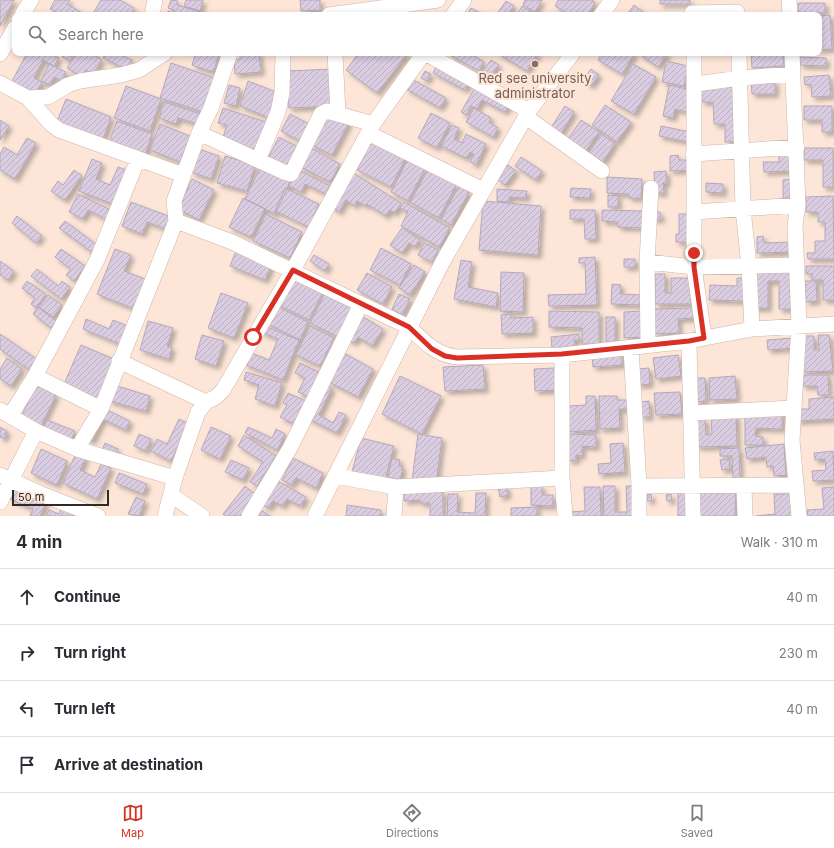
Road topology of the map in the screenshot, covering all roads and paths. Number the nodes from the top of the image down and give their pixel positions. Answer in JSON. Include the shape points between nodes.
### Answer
{"nodes":[{"id":1,"x":31,"y":0,"type":"edge"},
{"id":2,"x":155,"y":0,"type":"edge"},
{"id":3,"x":438,"y":0,"type":"edge"},
{"id":4,"x":464,"y":0,"type":"edge"},
{"id":5,"x":612,"y":0,"type":"edge"},
{"id":6,"x":789,"y":0,"type":"edge"},
{"id":7,"x":692,"y":9,"type":"edge"},
{"id":8,"x":737,"y":9,"type":"edge"},
{"id":9,"x":24,"y":12,"type":"edge"},
{"id":10,"x":153,"y":12,"type":"edge"},
{"id":11,"x":352,"y":12,"type":"edge"},
{"id":12,"x":455,"y":12,"type":"edge"},
{"id":13,"x":603,"y":12,"type":"edge"},
{"id":14,"x":790,"y":12,"type":"edge"},
{"id":15,"x":12,"y":33,"type":"edge"},
{"id":16,"x":0,"y":54,"type":"edge"},
{"id":17,"x":142,"y":56,"type":"edge"},
{"id":18,"x":160,"y":56,"type":"edge"},
{"id":19,"x":229,"y":56,"type":"edge"},
{"id":20,"x":283,"y":56,"type":"edge"},
{"id":21,"x":335,"y":56,"type":"edge"},
{"id":22,"x":422,"y":56,"type":"edge"},
{"id":23,"x":429,"y":56,"type":"edge"},
{"id":24,"x":571,"y":56,"type":"edge"},
{"id":25,"x":694,"y":56,"type":"edge"},
{"id":26,"x":739,"y":56,"type":"edge"},
{"id":27,"x":792,"y":56,"type":"edge"},
{"id":28,"x":139,"y":70,"type":"junction"},
{"id":29,"x":792,"y":74,"type":"junction"},
{"id":30,"x":740,"y":78,"type":"junction"},
{"id":31,"x":0,"y":83,"type":"edge"},
{"id":32,"x":696,"y":84,"type":"junction"},
{"id":33,"x":28,"y":98,"type":"junction"},
{"id":34,"x":338,"y":113,"type":"junction"},
{"id":35,"x":528,"y":114,"type":"junction"},
{"id":36,"x":370,"y":128,"type":"junction"},
{"id":37,"x":199,"y":133,"type":"junction"},
{"id":38,"x":797,"y":147,"type":"junction"},
{"id":39,"x":742,"y":150,"type":"junction"},
{"id":40,"x":693,"y":154,"type":"junction"},
{"id":41,"x":138,"y":159,"type":"junction"},
{"id":42,"x":258,"y":160,"type":"junction"},
{"id":43,"x":602,"y":171,"type":"dead end"},
{"id":44,"x":183,"y":175,"type":"junction"},
{"id":45,"x":651,"y":188,"type":"dead end"},
{"id":46,"x":483,"y":190,"type":"junction"},
{"id":47,"x":798,"y":205,"type":"junction"},
{"id":48,"x":743,"y":208,"type":"junction"},
{"id":49,"x":694,"y":212,"type":"junction"},
{"id":50,"x":176,"y":221,"type":"junction"},
{"id":51,"x":647,"y":262,"type":"junction"},
{"id":52,"x":797,"y":265,"type":"junction"},
{"id":53,"x":749,"y":266,"type":"junction"},
{"id":54,"x":694,"y":267,"type":"junction"},
{"id":55,"x":293,"y":270,"type":"junction"},
{"id":56,"x":361,"y":304,"type":"junction"},
{"id":57,"x":834,"y":324,"type":"edge"},
{"id":58,"x":799,"y":325,"type":"junction"},
{"id":59,"x":409,"y":327,"type":"junction"},
{"id":60,"x":752,"y":329,"type":"junction"},
{"id":61,"x":704,"y":338,"type":"junction"},
{"id":62,"x":689,"y":341,"type":"junction"},
{"id":63,"x":648,"y":345,"type":"junction"},
{"id":64,"x":631,"y":348,"type":"junction"},
{"id":65,"x":562,"y":354,"type":"junction"},
{"id":66,"x":119,"y":361,"type":"junction"},
{"id":67,"x":35,"y":376,"type":"junction"},
{"id":68,"x":206,"y":402,"type":"junction"},
{"id":69,"x":794,"y":408,"type":"junction"},
{"id":70,"x":101,"y":409,"type":"junction"},
{"id":71,"x":5,"y":413,"type":"edge"},
{"id":72,"x":691,"y":413,"type":"junction"},
{"id":73,"x":36,"y":431,"type":"junction"},
{"id":74,"x":77,"y":449,"type":"junction"},
{"id":75,"x":335,"y":476,"type":"junction"},
{"id":76,"x":5,"y":478,"type":"edge"},
{"id":77,"x":175,"y":478,"type":"junction"},
{"id":78,"x":562,"y":478,"type":"junction"},
{"id":79,"x":693,"y":485,"type":"junction"},
{"id":80,"x":796,"y":485,"type":"junction"},
{"id":81,"x":639,"y":486,"type":"junction"},
{"id":82,"x":396,"y":487,"type":"junction"},
{"id":83,"x":744,"y":487,"type":"junction"},
{"id":84,"x":171,"y":495,"type":"junction"},
{"id":85,"x":0,"y":502,"type":"edge"},
{"id":86,"x":98,"y":516,"type":"edge"},
{"id":87,"x":165,"y":516,"type":"edge"},
{"id":88,"x":202,"y":516,"type":"edge"},
{"id":89,"x":249,"y":516,"type":"edge"},
{"id":90,"x":315,"y":516,"type":"edge"},
{"id":91,"x":394,"y":516,"type":"edge"},
{"id":92,"x":566,"y":516,"type":"edge"},
{"id":93,"x":639,"y":516,"type":"edge"},
{"id":94,"x":693,"y":516,"type":"edge"},
{"id":95,"x":745,"y":516,"type":"edge"},
{"id":96,"x":799,"y":516,"type":"edge"}],
"edges":[{"from":1,"to":9,"type":"street"},
{"from":2,"to":10,"type":"street"},
{"from":3,"to":11,"type":"street"},
{"from":4,"to":12,"type":"street"},
{"from":5,"to":13,"type":"street"},
{"from":6,"to":14,"type":"street"},
{"from":7,"to":8,"type":"street"},
{"from":15,"to":16,"type":"street"},
{"from":17,"to":28,"type":"street"},
{"from":18,"to":28,"type":"street"},
{"from":19,"to":37,"type":"street","via":[[211,108]]},
{"from":20,"to":42,"type":"street","via":[[282,93],[278,112]]},
{"from":21,"to":34,"type":"street"},
{"from":22,"to":36,"type":"street"},
{"from":23,"to":35,"type":"street"},
{"from":24,"to":35,"type":"street"},
{"from":25,"to":32,"type":"street"},
{"from":26,"to":30,"type":"street"},
{"from":27,"to":29,"type":"street"},
{"from":28,"to":33,"type":"street","via":[[80,81],[48,97]]},
{"from":29,"to":30,"type":"street"},
{"from":29,"to":38,"type":"street"},
{"from":30,"to":32,"type":"street"},
{"from":30,"to":39,"type":"street"},
{"from":31,"to":33,"type":"street"},
{"from":32,"to":40,"type":"street"},
{"from":33,"to":41,"type":"street","via":[[59,130]]},
{"from":34,"to":36,"type":"street"},
{"from":34,"to":42,"type":"street","via":[[327,111],[321,114],[291,174]]},
{"from":35,"to":43,"type":"street"},
{"from":35,"to":46,"type":"street"},
{"from":36,"to":46,"type":"street"},
{"from":36,"to":55,"type":"street"},
{"from":37,"to":42,"type":"street"},
{"from":37,"to":44,"type":"street"},
{"from":38,"to":39,"type":"street"},
{"from":38,"to":47,"type":"street"},
{"from":39,"to":40,"type":"street"},
{"from":39,"to":48,"type":"street"},
{"from":40,"to":49,"type":"street"},
{"from":41,"to":44,"type":"street"},
{"from":41,"to":67,"type":"street","via":[[97,260]]},
{"from":44,"to":50,"type":"street","via":[[174,201]]},
{"from":45,"to":51,"type":"street"},
{"from":46,"to":59,"type":"street"},
{"from":47,"to":48,"type":"street"},
{"from":47,"to":52,"type":"street","via":[[795,225]]},
{"from":48,"to":49,"type":"street"},
{"from":48,"to":53,"type":"street"},
{"from":49,"to":54,"type":"street"},
{"from":50,"to":55,"type":"street","via":[[232,242]]},
{"from":50,"to":66,"type":"street"},
{"from":51,"to":54,"type":"street"},
{"from":51,"to":63,"type":"street"},
{"from":52,"to":53,"type":"street"},
{"from":52,"to":58,"type":"street"},
{"from":53,"to":54,"type":"street"},
{"from":53,"to":60,"type":"street"},
{"from":54,"to":61,"type":"street"},
{"from":55,"to":56,"type":"street"},
{"from":55,"to":68,"type":"street","via":[[223,390]]},
{"from":56,"to":59,"type":"street"},
{"from":56,"to":89,"type":"street","via":[[290,448]]},
{"from":57,"to":58,"type":"street"},
{"from":58,"to":60,"type":"street"},
{"from":58,"to":69,"type":"street"},
{"from":59,"to":65,"type":"street","via":[[432,349],[445,356],[457,358]]},
{"from":59,"to":75,"type":"street"},
{"from":60,"to":61,"type":"street"},
{"from":61,"to":62,"type":"street"},
{"from":62,"to":63,"type":"street"},
{"from":62,"to":72,"type":"street"},
{"from":63,"to":64,"type":"street"},
{"from":64,"to":65,"type":"street"},
{"from":64,"to":81,"type":"street"},
{"from":65,"to":78,"type":"street"},
{"from":66,"to":68,"type":"street"},
{"from":66,"to":70,"type":"street"},
{"from":67,"to":70,"type":"street"},
{"from":67,"to":71,"type":"street"},
{"from":68,"to":77,"type":"street","via":[[198,412]]},
{"from":69,"to":72,"type":"street"},
{"from":69,"to":80,"type":"street","via":[[792,440]]},
{"from":70,"to":74,"type":"street"},
{"from":71,"to":73,"type":"street"},
{"from":72,"to":79,"type":"street"},
{"from":73,"to":74,"type":"street"},
{"from":73,"to":76,"type":"street"},
{"from":74,"to":77,"type":"street"},
{"from":75,"to":82,"type":"street"},
{"from":75,"to":90,"type":"street"},
{"from":76,"to":85,"type":"street"},
{"from":76,"to":86,"type":"street"},
{"from":77,"to":84,"type":"street"},
{"from":78,"to":82,"type":"street"},
{"from":78,"to":92,"type":"street"},
{"from":79,"to":81,"type":"street"},
{"from":79,"to":83,"type":"street"},
{"from":79,"to":94,"type":"street"},
{"from":80,"to":83,"type":"street"},
{"from":80,"to":96,"type":"street"},
{"from":81,"to":93,"type":"street"},
{"from":82,"to":91,"type":"street"},
{"from":83,"to":95,"type":"street"},
{"from":84,"to":87,"type":"street"},
{"from":84,"to":88,"type":"street"}]}
